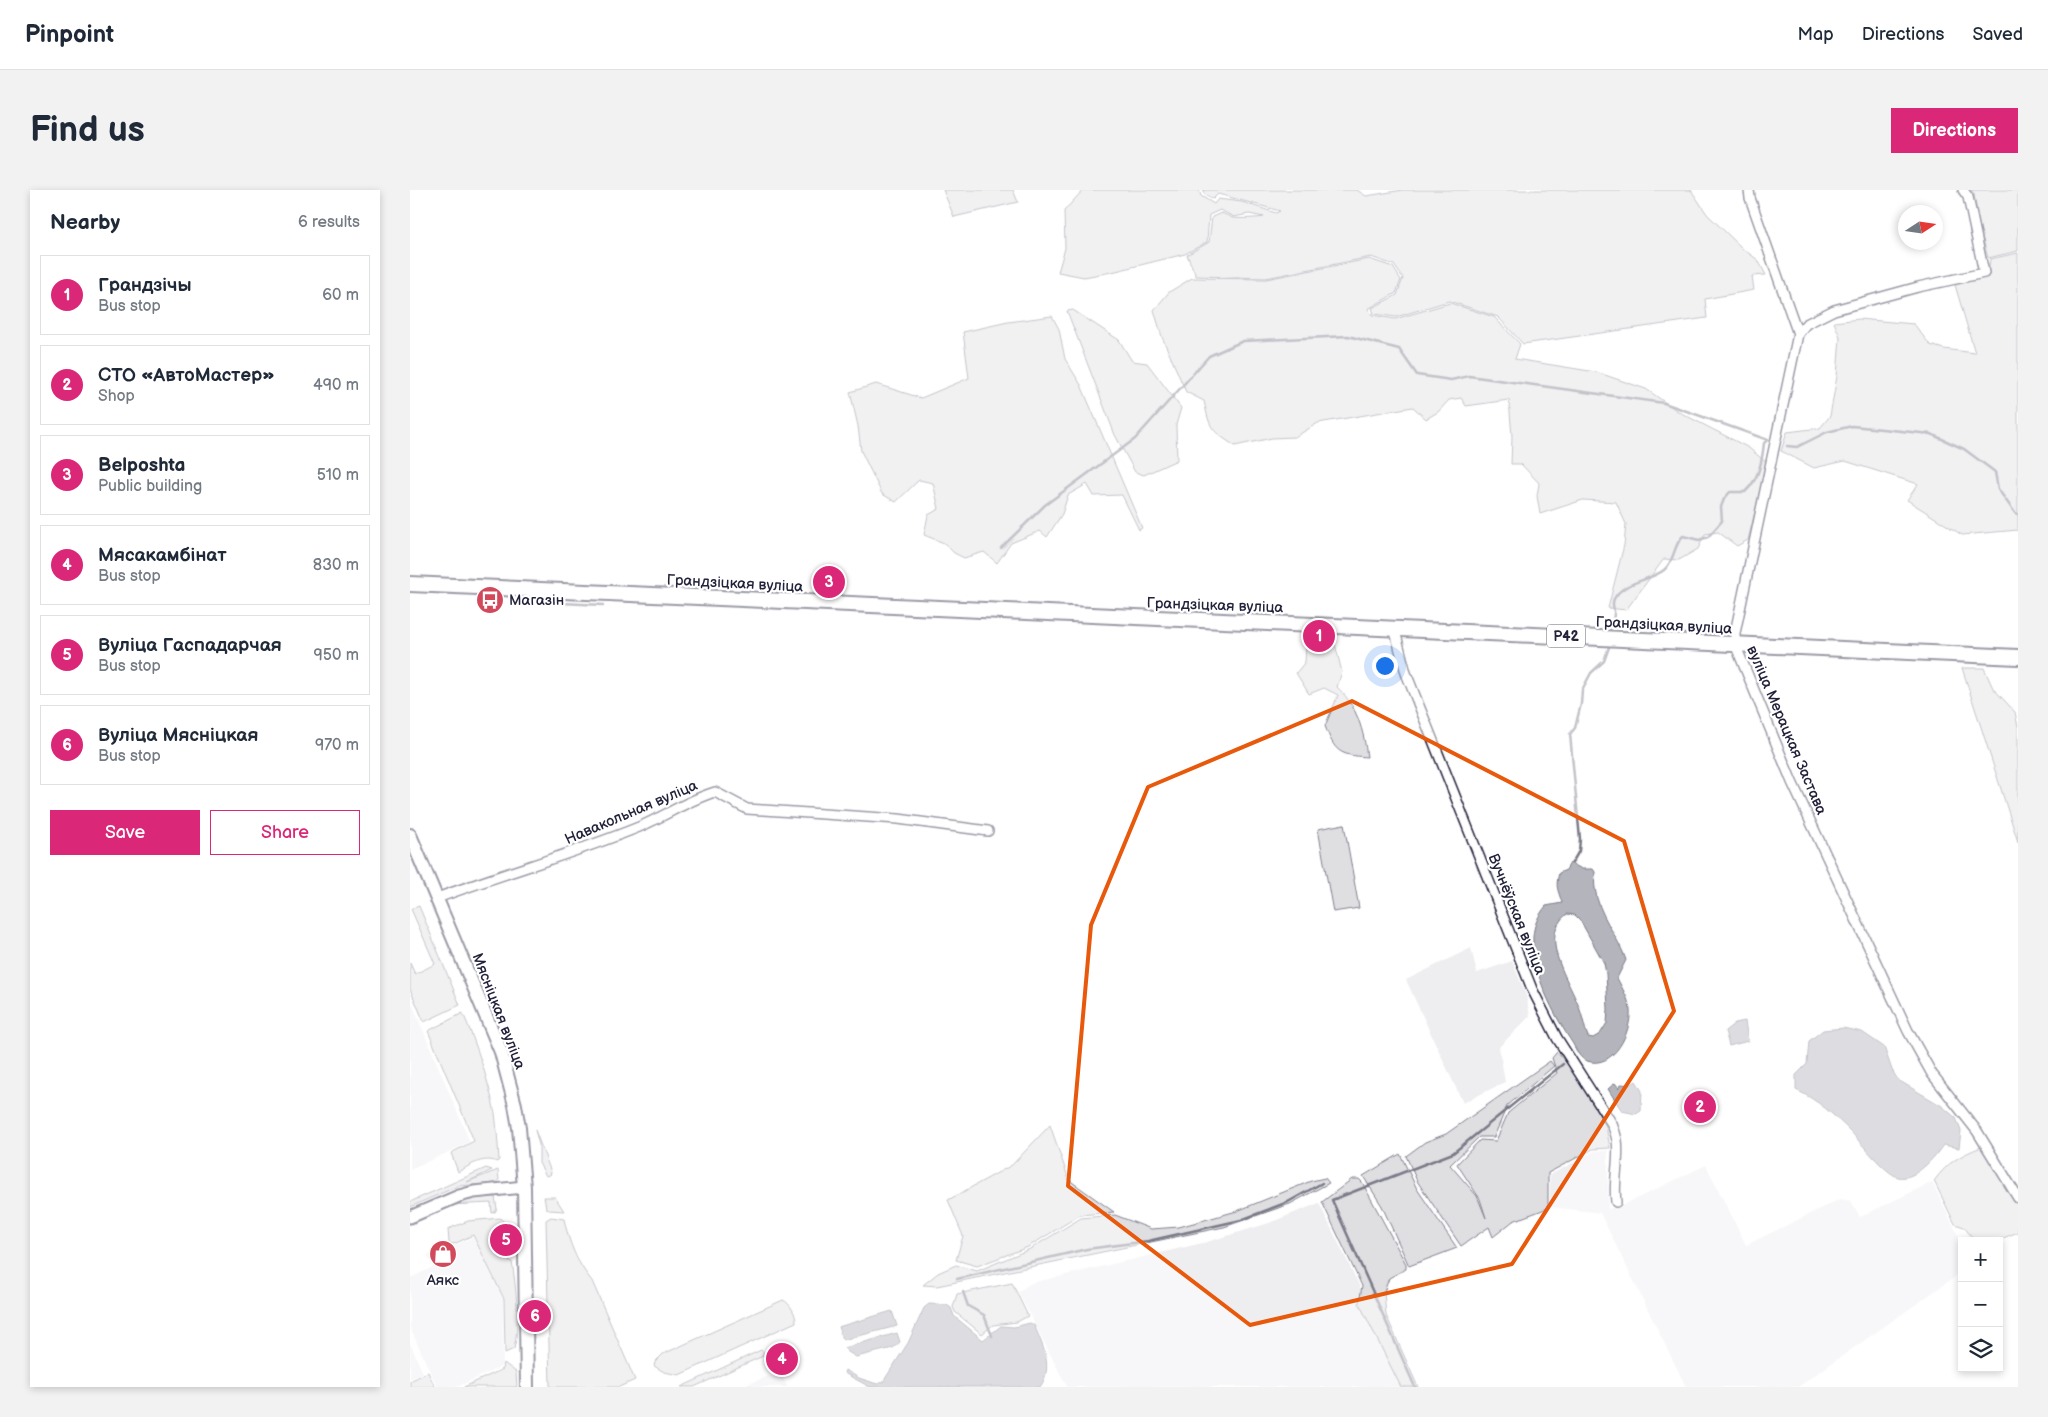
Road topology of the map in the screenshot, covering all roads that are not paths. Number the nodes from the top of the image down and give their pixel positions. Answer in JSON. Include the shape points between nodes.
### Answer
{"nodes":[{"id":1,"x":1749,"y":190,"type":"edge"},
{"id":2,"x":1963,"y":190,"type":"edge"},
{"id":3,"x":1798,"y":334,"type":"junction"},
{"id":4,"x":410,"y":584,"type":"edge"},
{"id":5,"x":1396,"y":628,"type":"junction"},
{"id":6,"x":1735,"y":644,"type":"junction"},
{"id":7,"x":2018,"y":657,"type":"edge"},
{"id":8,"x":988,"y":831,"type":"dead end"},
{"id":9,"x":410,"y":835,"type":"edge"},
{"id":10,"x":437,"y":898,"type":"junction"},
{"id":11,"x":524,"y":1187,"type":"junction"},
{"id":12,"x":2018,"y":1198,"type":"edge"},
{"id":13,"x":1616,"y":1202,"type":"dead end"},
{"id":14,"x":410,"y":1217,"type":"edge"},
{"id":15,"x":527,"y":1387,"type":"edge"}],
"edges":[{"from":1,"to":3,"type":"street"},
{"from":2,"to":3,"type":"street","via":[[1968,197],[1984,273],[1834,310],[1806,324]]},
{"from":3,"to":6,"type":"street","name":"вуліца Мерацкая Застава"},
{"from":4,"to":5,"type":"main road","name":"Грандзіцкая вуліца","number":"Р42"},
{"from":5,"to":6,"type":"main road","name":"Грандзіцкая вуліца","number":"Р42"},
{"from":5,"to":13,"type":"street","name":"Вучнёўская вуліца","via":[[1406,673],[1532,989],[1557,1038],[1612,1124],[1617,1140]]},
{"from":6,"to":7,"type":"main road","name":"Грандзіцкая вуліца","number":"Р42"},
{"from":6,"to":12,"type":"street","name":"вуліца Мерацкая Застава","via":[[1792,782],[1908,1031],[1932,1074],[1977,1132]]},
{"from":8,"to":10,"type":"street","name":"Навакольная вуліца","via":[[898,819],[747,809],[715,792],[631,830]]},
{"from":9,"to":10,"type":"main road","name":"Мясніцкая вуліца"},
{"from":10,"to":11,"type":"main road","name":"Мясніцкая вуліца","via":[[501,1052],[519,1128]]},
{"from":11,"to":14,"type":"street","via":[[459,1196]]},
{"from":11,"to":15,"type":"main road","name":"Мясніцкая вуліца"}]}
